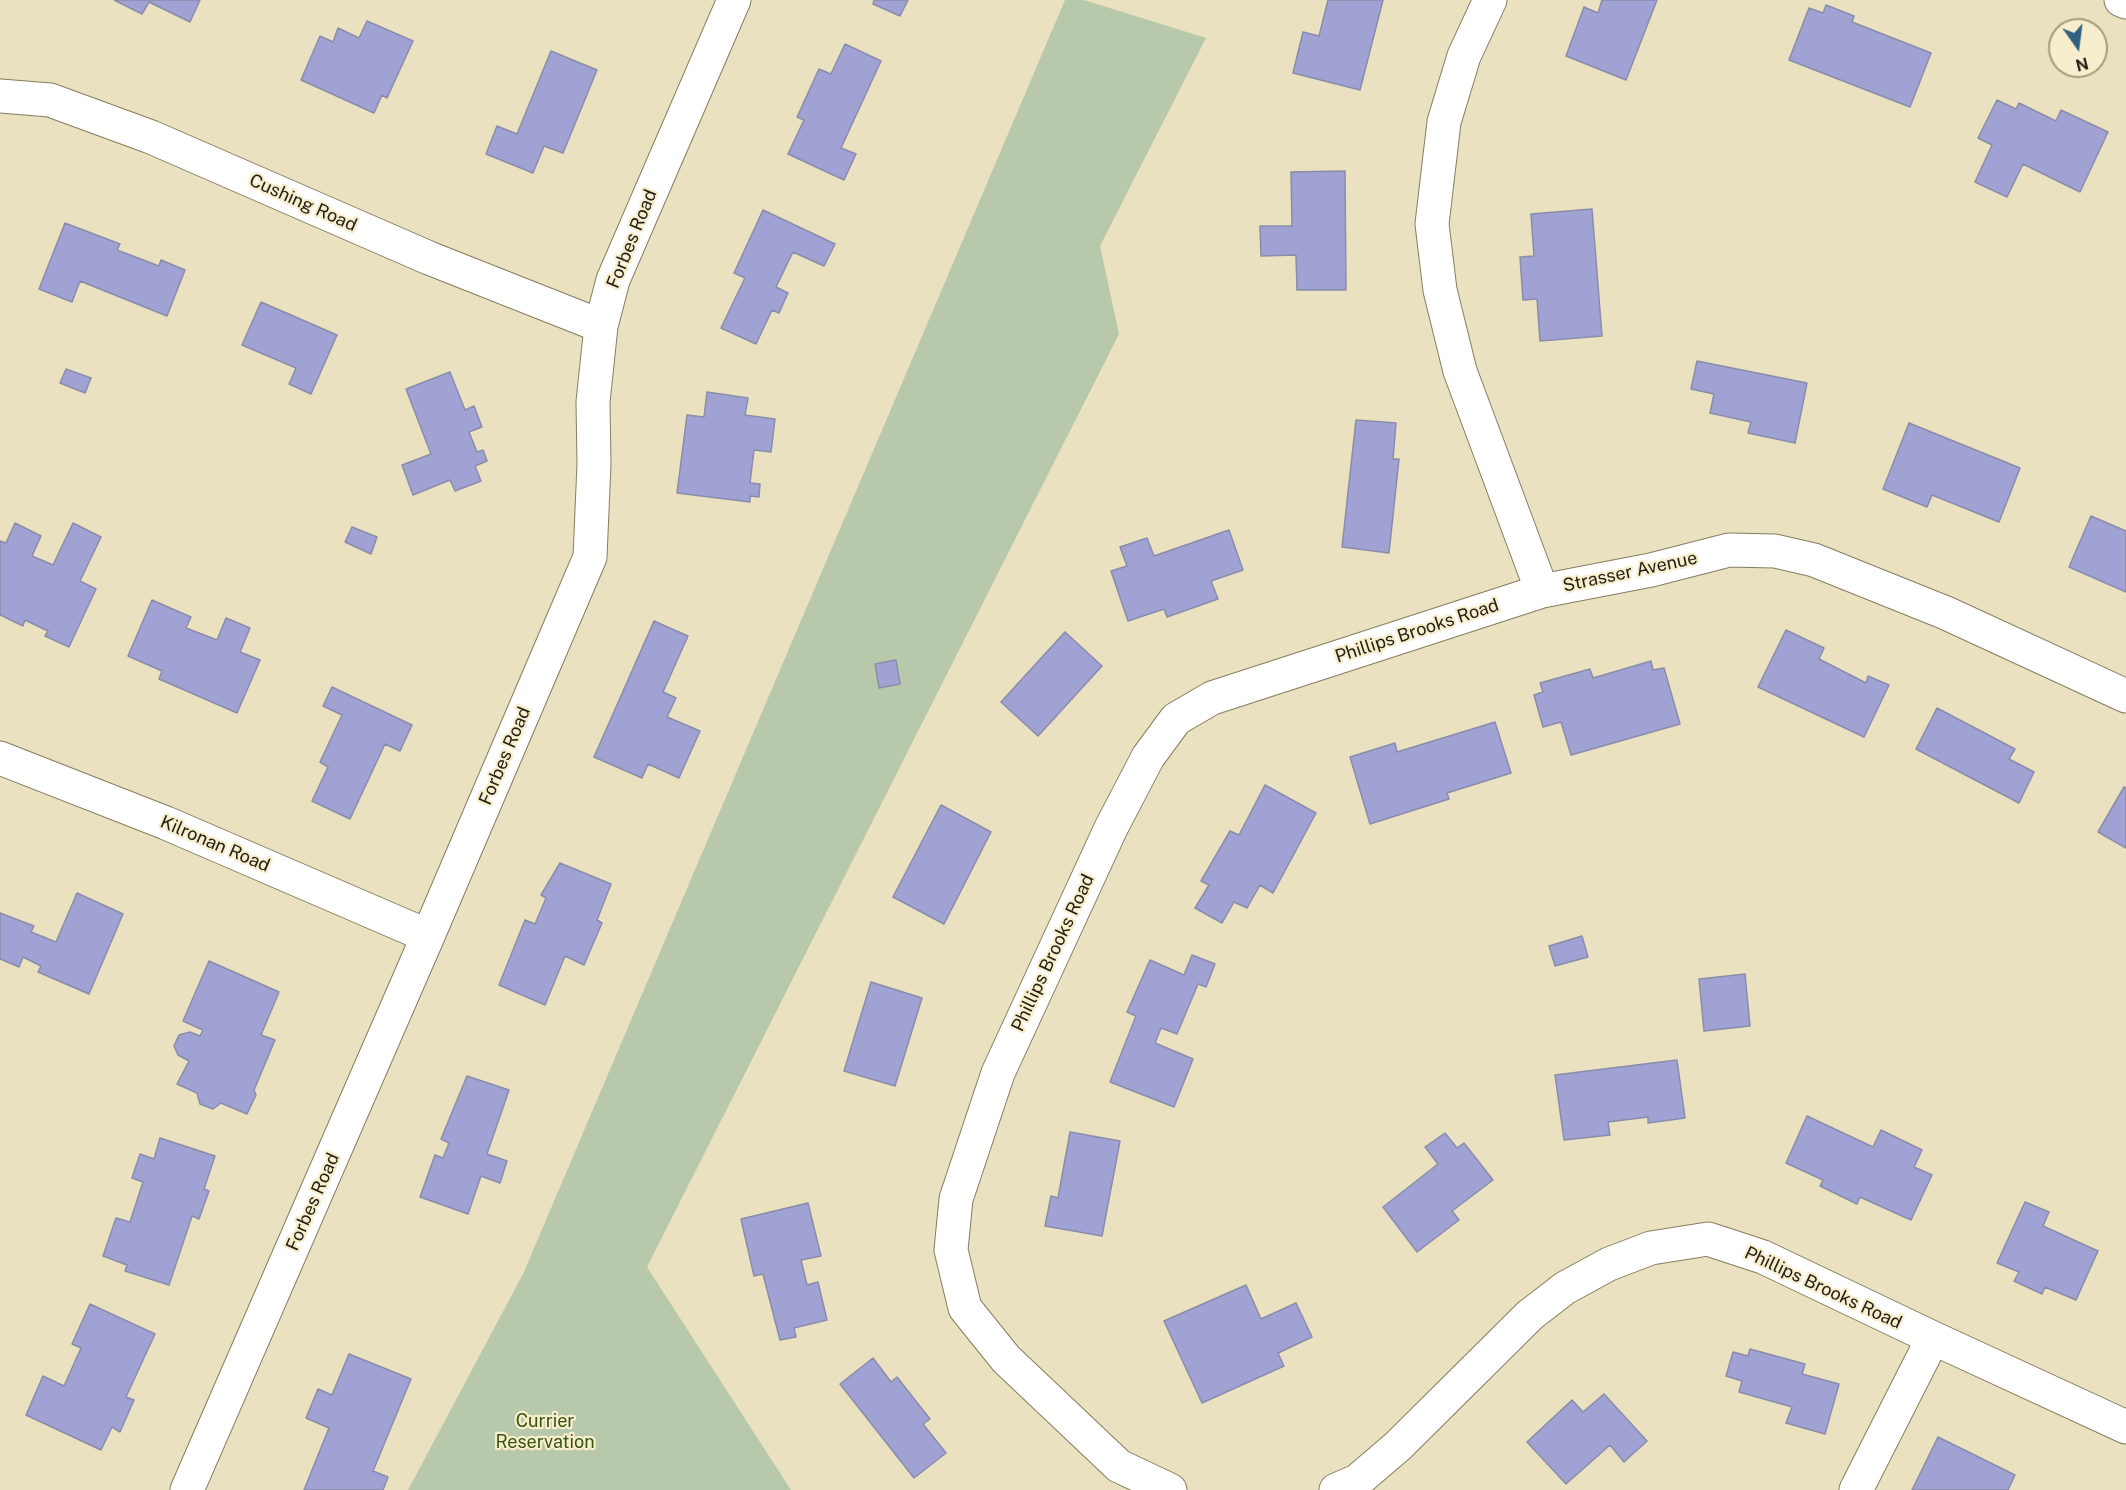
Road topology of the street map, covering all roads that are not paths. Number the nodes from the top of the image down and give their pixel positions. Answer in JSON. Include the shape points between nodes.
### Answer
{"nodes":[{"id":1,"x":734,"y":0,"type":"edge"},
{"id":2,"x":1490,"y":0,"type":"edge"},
{"id":3,"x":2121,"y":0,"type":"edge"},
{"id":4,"x":2126,"y":2,"type":"edge"},
{"id":5,"x":0,"y":96,"type":"edge"},
{"id":6,"x":601,"y":326,"type":"junction"},
{"id":7,"x":1542,"y":591,"type":"junction"},
{"id":8,"x":2126,"y":696,"type":"edge"},
{"id":9,"x":0,"y":758,"type":"edge"},
{"id":10,"x":428,"y":936,"type":"junction"},
{"id":11,"x":1933,"y":1338,"type":"junction"},
{"id":12,"x":2126,"y":1427,"type":"edge"},
{"id":13,"x":187,"y":1490,"type":"edge"},
{"id":14,"x":1170,"y":1490,"type":"edge"},
{"id":15,"x":1336,"y":1490,"type":"edge"},
{"id":16,"x":1856,"y":1490,"type":"edge"}],
"edges":[{"from":1,"to":6,"type":"street","name":"Forbes Road","via":[[613,280]]},
{"from":2,"to":7,"type":"street","name":"Strasser Avenue","via":[[1464,56],[1444,122],[1432,224],[1440,290],[1460,371]]},
{"from":3,"to":4,"type":"street"},
{"from":5,"to":6,"type":"street","name":"Cushing Road","via":[[50,100],[151,137],[429,258]]},
{"from":6,"to":10,"type":"street","name":"Forbes Road","via":[[593,402],[590,557]]},
{"from":7,"to":8,"type":"street","name":"Strasser Avenue","via":[[1729,550],[1775,551],[1814,560],[1946,613]]},
{"from":7,"to":14,"type":"street","name":"Phillips Brooks Road","via":[[1212,698],[1176,719],[1148,757],[1111,828],[998,1073],[956,1199],[951,1250],[965,1308],[1005,1359],[1119,1466]]},
{"from":9,"to":10,"type":"street","name":"Kilronan Road","via":[[166,823]]},
{"from":10,"to":13,"type":"street","name":"Forbes Road"},
{"from":11,"to":12,"type":"street","name":"Phillips Brooks Road"},
{"from":11,"to":15,"type":"street","name":"Phillips Brooks Road","via":[[1763,1257],[1708,1239],[1651,1248],[1609,1264],[1565,1288],[1530,1315],[1398,1446],[1356,1481]]},
{"from":11,"to":16,"type":"street"}]}
